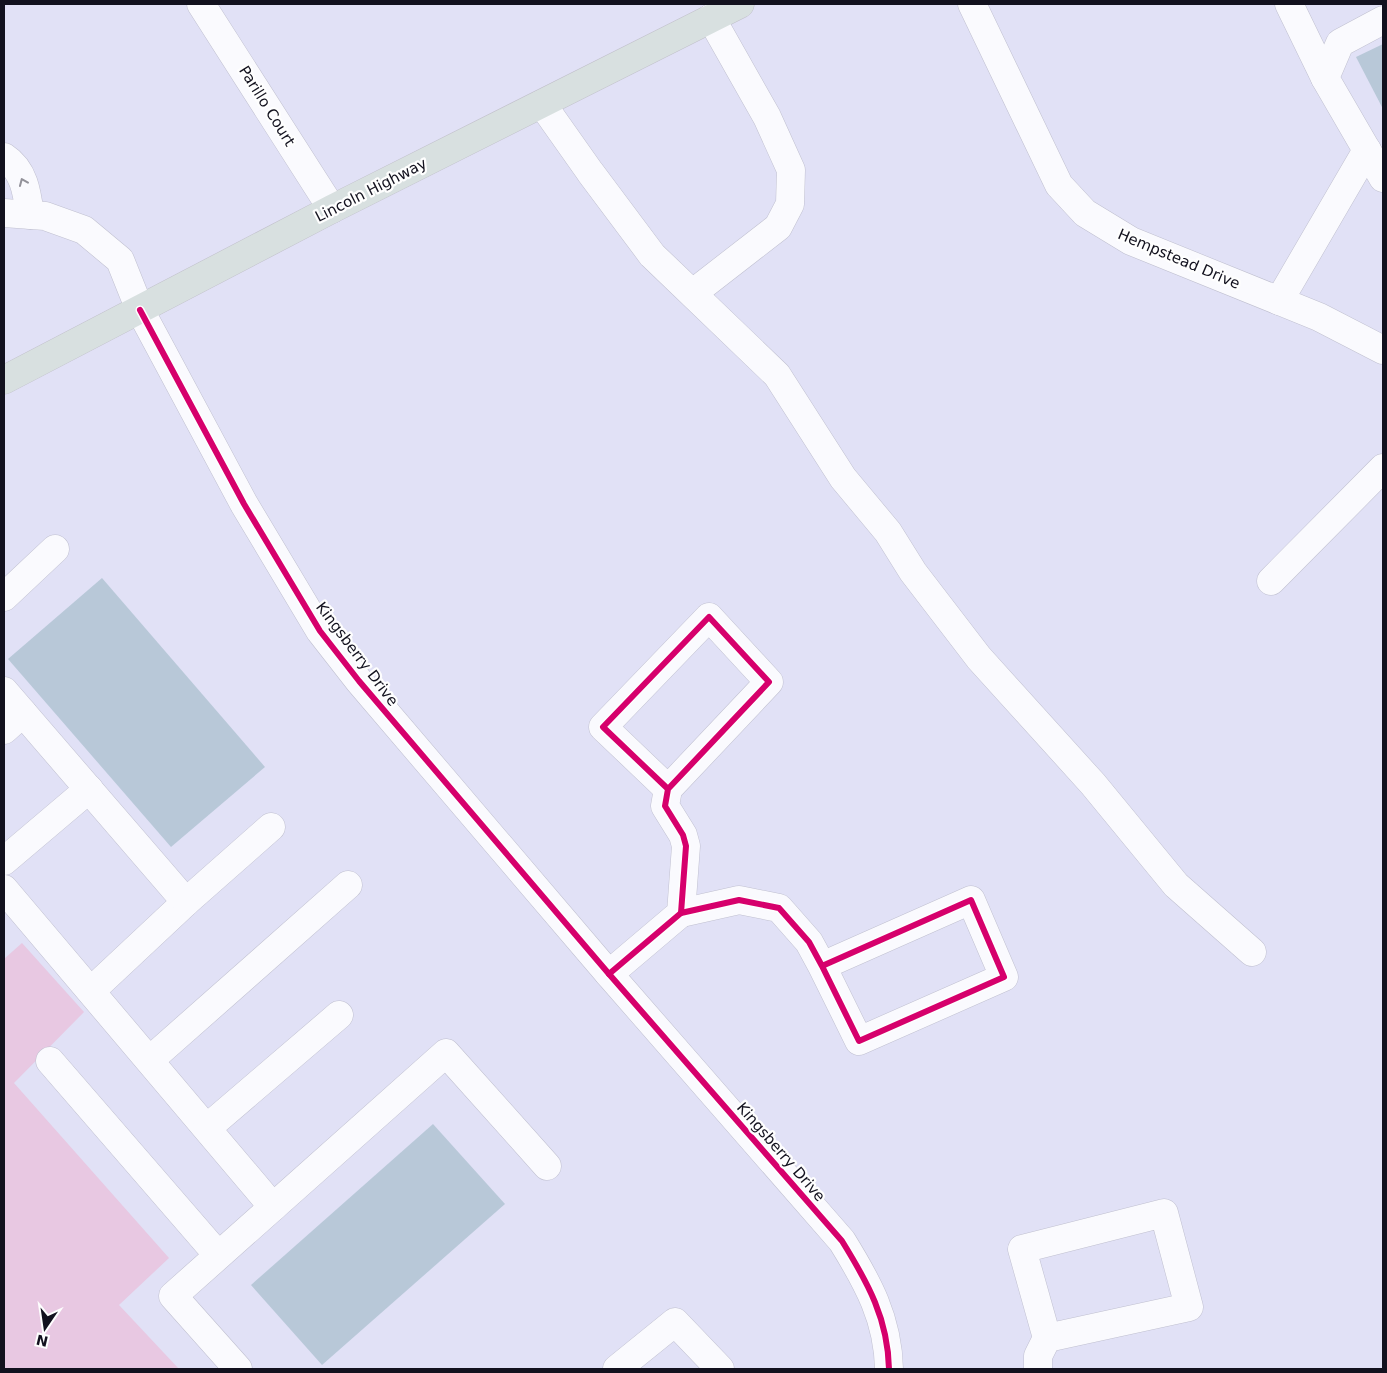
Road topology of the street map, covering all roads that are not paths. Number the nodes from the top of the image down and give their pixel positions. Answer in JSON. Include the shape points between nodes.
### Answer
{"nodes":[{"id":1,"x":201,"y":4,"type":"edge"},
{"id":2,"x":740,"y":4,"type":"edge"},
{"id":3,"x":972,"y":4,"type":"edge"},
{"id":4,"x":1289,"y":4,"type":"edge"},
{"id":5,"x":711,"y":18,"type":"junction"},
{"id":6,"x":1383,"y":20,"type":"edge"},
{"id":7,"x":1325,"y":78,"type":"junction"},
{"id":8,"x":542,"y":104,"type":"junction"},
{"id":9,"x":1367,"y":150,"type":"junction"},
{"id":10,"x":4,"y":157,"type":"edge"},
{"id":11,"x":1383,"y":178,"type":"edge"},
{"id":12,"x":332,"y":209,"type":"junction"},
{"id":13,"x":17,"y":214,"type":"edge"},
{"id":14,"x":693,"y":293,"type":"junction"},
{"id":15,"x":1279,"y":300,"type":"junction"},
{"id":16,"x":140,"y":310,"type":"junction"},
{"id":17,"x":1383,"y":350,"type":"edge"},
{"id":18,"x":4,"y":380,"type":"edge"},
{"id":19,"x":1383,"y":468,"type":"edge"},
{"id":20,"x":55,"y":549,"type":"dead end"},
{"id":21,"x":1271,"y":581,"type":"dead end"},
{"id":22,"x":4,"y":597,"type":"edge"},
{"id":23,"x":4,"y":691,"type":"edge"},
{"id":24,"x":13,"y":721,"type":"edge"},
{"id":25,"x":89,"y":789,"type":"junction"},
{"id":26,"x":668,"y":789,"type":"junction"},
{"id":27,"x":271,"y":827,"type":"dead end"},
{"id":28,"x":4,"y":860,"type":"edge"},
{"id":29,"x":348,"y":884,"type":"dead end"},
{"id":30,"x":6,"y":896,"type":"edge"},
{"id":31,"x":186,"y":902,"type":"junction"},
{"id":32,"x":681,"y":913,"type":"junction"},
{"id":33,"x":1252,"y":952,"type":"dead end"},
{"id":34,"x":822,"y":966,"type":"junction"},
{"id":35,"x":608,"y":974,"type":"junction"},
{"id":36,"x":92,"y":990,"type":"junction"},
{"id":37,"x":339,"y":1015,"type":"dead end"},
{"id":38,"x":50,"y":1060,"type":"dead end"},
{"id":39,"x":150,"y":1060,"type":"junction"},
{"id":40,"x":207,"y":1128,"type":"junction"},
{"id":41,"x":547,"y":1166,"type":"dead end"},
{"id":42,"x":273,"y":1206,"type":"junction"},
{"id":43,"x":218,"y":1255,"type":"junction"},
{"id":44,"x":1047,"y":1338,"type":"junction"},
{"id":45,"x":238,"y":1369,"type":"edge"},
{"id":46,"x":617,"y":1369,"type":"edge"},
{"id":47,"x":720,"y":1369,"type":"edge"},
{"id":48,"x":889,"y":1369,"type":"edge"},
{"id":49,"x":1038,"y":1369,"type":"edge"}],
"edges":[{"from":1,"to":12,"type":"street","name":"Parillo Court"},
{"from":2,"to":5,"type":"main road","name":"Lincoln Highway"},
{"from":3,"to":15,"type":"street","name":"Hempstead Drive","via":[[1059,185],[1085,213],[1131,241]]},
{"from":4,"to":7,"type":"street"},
{"from":5,"to":8,"type":"main road","name":"Lincoln Highway"},
{"from":5,"to":14,"type":"street","via":[[767,117],[791,170],[790,204],[778,227]]},
{"from":6,"to":7,"type":"street","via":[[1340,42]]},
{"from":7,"to":9,"type":"street"},
{"from":8,"to":12,"type":"main road","name":"Lincoln Highway"},
{"from":8,"to":14,"type":"street","via":[[652,255]]},
{"from":9,"to":11,"type":"street"},
{"from":9,"to":15,"type":"street"},
{"from":13,"to":10,"type":"street","one_way":true,"via":[[26,186],[14,164]]},
{"from":12,"to":16,"type":"main road","name":"Lincoln Highway"},
{"from":13,"to":16,"type":"street","name":"Kingsberry Drive","via":[[45,216],[84,230],[120,260]]},
{"from":14,"to":33,"type":"street","via":[[778,375],[843,478],[888,532],[913,572],[979,658],[1093,784],[1176,885]]},
{"from":15,"to":17,"type":"street","name":"Hempstead Drive"},
{"from":16,"to":18,"type":"main road","name":"Lincoln Highway"},
{"from":16,"to":35,"type":"street","name":"Kingsberry Drive","via":[[244,504],[320,631],[359,682]]},
{"from":19,"to":21,"type":"street"},
{"from":20,"to":22,"type":"street"},
{"from":23,"to":24,"type":"street"},
{"from":24,"to":25,"type":"street"},
{"from":25,"to":28,"type":"street"},
{"from":25,"to":31,"type":"street"},
{"from":26,"to":26,"type":"street","via":[[769,682],[709,617],[604,727]]},
{"from":26,"to":32,"type":"street","via":[[665,806],[686,846]]},
{"from":27,"to":31,"type":"street"},
{"from":29,"to":39,"type":"street"},
{"from":30,"to":36,"type":"street"},
{"from":31,"to":36,"type":"street"},
{"from":32,"to":34,"type":"street","via":[[739,900],[779,908],[809,942]]},
{"from":32,"to":35,"type":"street"},
{"from":34,"to":34,"type":"street","via":[[971,900],[1004,977],[859,1041]]},
{"from":35,"to":48,"type":"street","name":"Kingsberry Drive","via":[[842,1241],[868,1283],[885,1327]]},
{"from":36,"to":39,"type":"street"},
{"from":37,"to":40,"type":"street"},
{"from":38,"to":43,"type":"street"},
{"from":39,"to":40,"type":"street"},
{"from":40,"to":42,"type":"street"},
{"from":41,"to":42,"type":"street","via":[[446,1053]]},
{"from":42,"to":43,"type":"street"},
{"from":43,"to":45,"type":"street","via":[[173,1296]]},
{"from":44,"to":44,"type":"street","via":[[1022,1249],[1164,1213],[1189,1307]]},
{"from":44,"to":49,"type":"street","via":[[1038,1356]]},
{"from":46,"to":47,"type":"street","via":[[674,1322]]}]}
